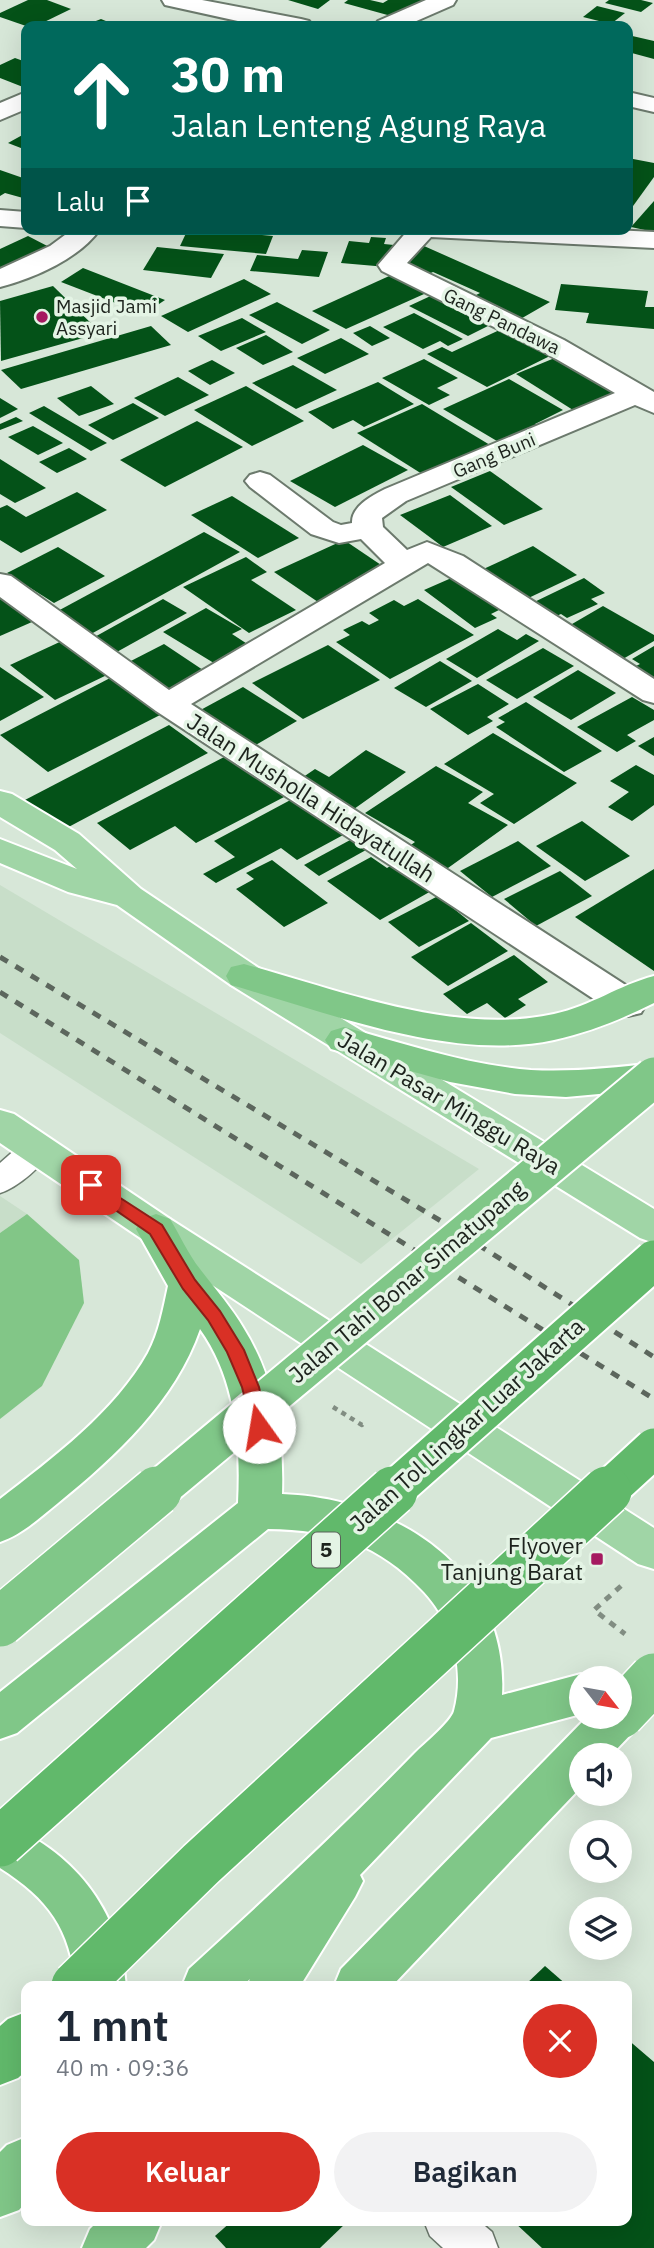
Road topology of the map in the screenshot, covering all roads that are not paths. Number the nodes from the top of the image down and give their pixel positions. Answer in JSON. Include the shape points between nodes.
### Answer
{"nodes":[{"id":1,"x":173,"y":0,"type":"edge"},
{"id":2,"x":445,"y":0,"type":"edge"},
{"id":3,"x":271,"y":21,"type":"edge"},
{"id":4,"x":397,"y":21,"type":"edge"},
{"id":5,"x":21,"y":102,"type":"edge"},
{"id":6,"x":0,"y":113,"type":"edge"},
{"id":7,"x":0,"y":218,"type":"edge"},
{"id":8,"x":21,"y":220,"type":"edge"},
{"id":9,"x":84,"y":235,"type":"edge"},
{"id":10,"x":418,"y":235,"type":"edge"},
{"id":11,"x":549,"y":235,"type":"edge"},
{"id":12,"x":654,"y":240,"type":"edge"},
{"id":13,"x":0,"y":279,"type":"edge"},
{"id":14,"x":645,"y":399,"type":"edge"},
{"id":15,"x":260,"y":481,"type":"dead end"},
{"id":16,"x":368,"y":529,"type":"junction"},
{"id":17,"x":404,"y":564,"type":"junction"},
{"id":18,"x":0,"y":583,"type":"edge"},
{"id":19,"x":654,"y":693,"type":"edge"},
{"id":20,"x":168,"y":705,"type":"junction"},
{"id":21,"x":0,"y":802,"type":"edge"},
{"id":22,"x":0,"y":850,"type":"edge"},
{"id":23,"x":129,"y":897,"type":"junction"},
{"id":24,"x":244,"y":976,"type":"junction"},
{"id":25,"x":641,"y":996,"type":"edge"},
{"id":26,"x":344,"y":1040,"type":"junction"},
{"id":27,"x":654,"y":1077,"type":"edge"},
{"id":28,"x":0,"y":1124,"type":"edge"},
{"id":29,"x":37,"y":1149,"type":"junction"},
{"id":30,"x":0,"y":1181,"type":"edge"},
{"id":31,"x":654,"y":1228,"type":"edge"},
{"id":32,"x":156,"y":1230,"type":"junction"},
{"id":33,"x":654,"y":1260,"type":"edge"},
{"id":34,"x":189,"y":1284,"type":"junction"},
{"id":35,"x":654,"y":1448,"type":"edge"},
{"id":36,"x":259,"y":1511,"type":"junction"},
{"id":37,"x":0,"y":1524,"type":"edge"},
{"id":38,"x":654,"y":1551,"type":"edge"},
{"id":39,"x":0,"y":1622,"type":"edge"},
{"id":40,"x":644,"y":1659,"type":"edge"},
{"id":41,"x":632,"y":1685,"type":"edge"},
{"id":42,"x":654,"y":1688,"type":"edge"},
{"id":43,"x":632,"y":1690,"type":"edge"},
{"id":44,"x":569,"y":1697,"type":"edge"},
{"id":45,"x":0,"y":1720,"type":"edge"},
{"id":46,"x":476,"y":1722,"type":"junction"},
{"id":47,"x":605,"y":1729,"type":"edge"},
{"id":48,"x":365,"y":1838,"type":"junction"},
{"id":49,"x":0,"y":1843,"type":"edge"},
{"id":50,"x":81,"y":1981,"type":"edge"},
{"id":51,"x":101,"y":1981,"type":"edge"},
{"id":52,"x":212,"y":1981,"type":"edge"},
{"id":53,"x":275,"y":1981,"type":"edge"},
{"id":54,"x":364,"y":1981,"type":"edge"},
{"id":55,"x":21,"y":2041,"type":"edge"},
{"id":56,"x":0,"y":2061,"type":"edge"},
{"id":57,"x":21,"y":2168,"type":"edge"},
{"id":58,"x":0,"y":2191,"type":"edge"},
{"id":59,"x":130,"y":2226,"type":"edge"},
{"id":60,"x":139,"y":2226,"type":"edge"},
{"id":61,"x":452,"y":2226,"type":"edge"},
{"id":62,"x":109,"y":2248,"type":"edge"},
{"id":63,"x":127,"y":2248,"type":"edge"},
{"id":64,"x":476,"y":2248,"type":"edge"}],
"edges":[{"from":1,"to":3,"type":"street"},
{"from":2,"to":4,"type":"street"},
{"from":5,"to":6,"type":"street"},
{"from":7,"to":8,"type":"street"},
{"from":9,"to":13,"type":"street"},
{"from":10,"to":14,"type":"street","name":"Gang Pandawa","via":[[391,265],[554,346]]},
{"from":11,"to":12,"type":"street"},
{"from":14,"to":16,"type":"street","name":"Gang Buni","via":[[393,495],[367,516]]},
{"from":15,"to":16,"type":"street","via":[[322,528],[339,534]]},
{"from":16,"to":17,"type":"street"},
{"from":17,"to":19,"type":"street","via":[[427,551],[439,556]]},
{"from":17,"to":20,"type":"street"},
{"from":18,"to":20,"type":"street","name":"Jalan Musholla Hidayatullah"},
{"from":20,"to":25,"type":"street","name":"Jalan Musholla Hidayatullah"},
{"from":21,"to":23,"type":"main road","via":[[67,842]]},
{"from":22,"to":23,"type":"main road","via":[[80,884]]},
{"from":23,"to":24,"type":"main road","name":"Jalan Pasar Minggu Raya"},
{"from":24,"to":25,"type":"highway","via":[[411,1022],[510,1033],[552,1030]]},
{"from":24,"to":26,"type":"main road","name":"Jalan Pasar Minggu Raya"},
{"from":26,"to":27,"type":"highway","via":[[518,1082]]},
{"from":26,"to":31,"type":"main road","name":"Jalan Pasar Minggu Raya"},
{"from":27,"to":39,"type":"highway","name":"Jalan Tahi Bonar Simatupang","bridge":true},
{"from":28,"to":29,"type":"main road"},
{"from":29,"to":30,"type":"lane"},
{"from":29,"to":32,"type":"main road"},
{"from":32,"to":34,"type":"highway"},
{"from":32,"to":38,"type":"main road"},
{"from":33,"to":49,"type":"highway","name":"Jalan Tol Lingkar Luar Jakarta","number":"5","bridge":true},
{"from":34,"to":36,"type":"highway","via":[[235,1350],[250,1387],[262,1468]]},
{"from":34,"to":37,"type":"highway","via":[[178,1332],[137,1399],[79,1462]]},
{"from":35,"to":50,"type":"highway","bridge":true,"via":[[201,1864]]},
{"from":36,"to":45,"type":"highway"},
{"from":36,"to":46,"type":"highway","via":[[341,1518],[413,1553],[442,1580],[463,1611],[477,1647],[481,1684]]},
{"from":40,"to":41,"type":"highway","bridge":true},
{"from":42,"to":43,"type":"highway"},
{"from":44,"to":46,"type":"highway"},
{"from":46,"to":48,"type":"highway"},
{"from":47,"to":54,"type":"highway"},
{"from":48,"to":52,"type":"highway"},
{"from":48,"to":53,"type":"highway"},
{"from":49,"to":51,"type":"highway","via":[[49,1873],[82,1913],[100,1961]]},
{"from":55,"to":56,"type":"highway"},
{"from":57,"to":58,"type":"highway"},
{"from":59,"to":62,"type":"highway"},
{"from":60,"to":63,"type":"highway"},
{"from":61,"to":64,"type":"lane"}]}
